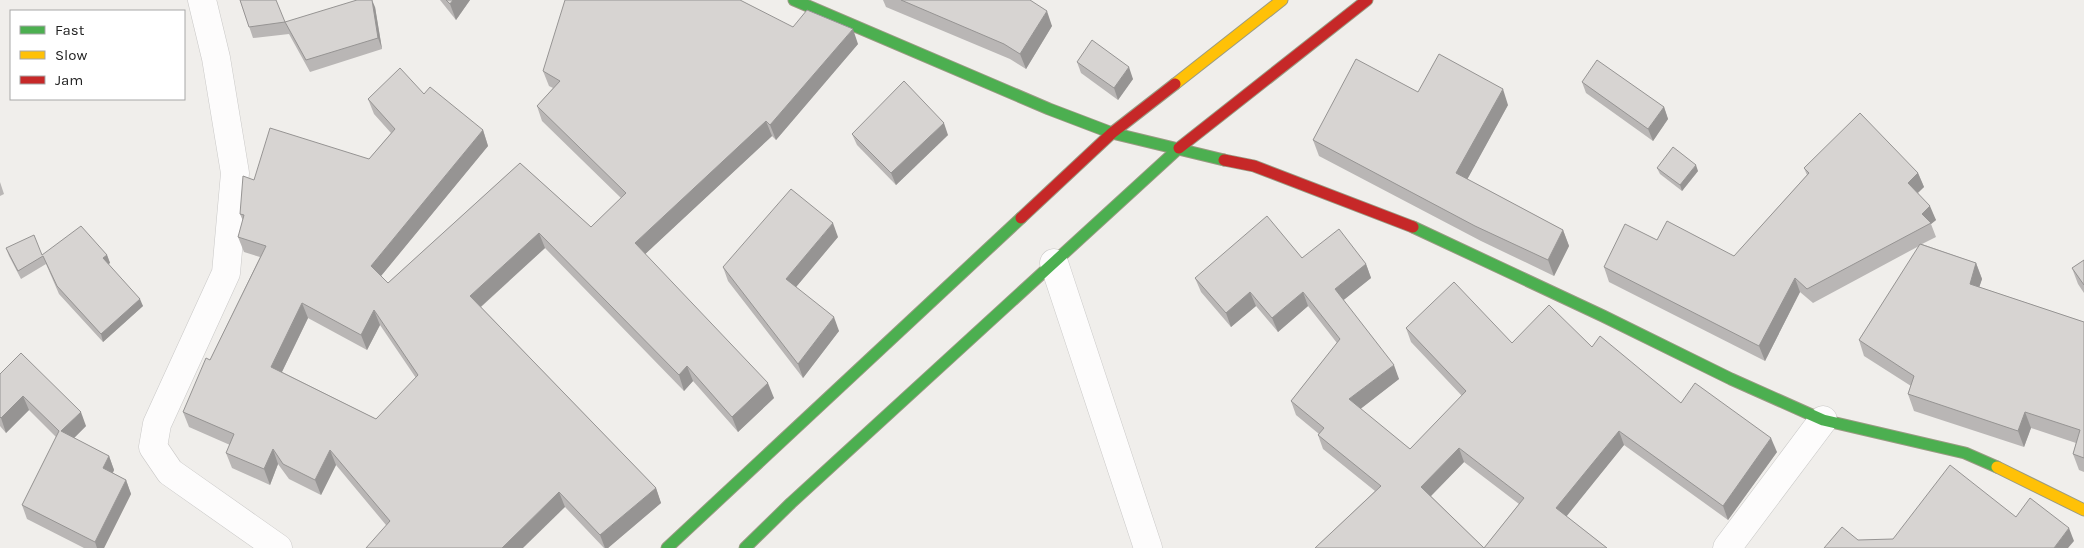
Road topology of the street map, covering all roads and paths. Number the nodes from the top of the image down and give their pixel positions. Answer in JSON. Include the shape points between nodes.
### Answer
{"nodes":[{"id":1,"x":202,"y":0,"type":"edge"},
{"id":2,"x":794,"y":0,"type":"edge"},
{"id":3,"x":1282,"y":0,"type":"edge"},
{"id":4,"x":1367,"y":0,"type":"edge"},
{"id":5,"x":1112,"y":133,"type":"junction"},
{"id":6,"x":1177,"y":150,"type":"junction"},
{"id":7,"x":1054,"y":263,"type":"junction"},
{"id":8,"x":1823,"y":420,"type":"junction"},
{"id":9,"x":2084,"y":510,"type":"edge"},
{"id":10,"x":278,"y":548,"type":"edge"},
{"id":11,"x":667,"y":548,"type":"edge"},
{"id":12,"x":745,"y":548,"type":"edge"},
{"id":13,"x":1148,"y":548,"type":"edge"},
{"id":14,"x":1727,"y":548,"type":"edge"}],
"edges":[{"from":1,"to":10,"type":"street","via":[[216,58],[235,173],[226,273],[157,424],[153,447],[170,472]]},
{"from":2,"to":5,"type":"street"},
{"from":3,"to":5,"type":"street"},
{"from":4,"to":6,"type":"street"},
{"from":5,"to":6,"type":"street"},
{"from":5,"to":11,"type":"street"},
{"from":6,"to":7,"type":"street"},
{"from":6,"to":8,"type":"street","via":[[1254,166],[1411,226]]},
{"from":7,"to":12,"type":"street"},
{"from":7,"to":13,"type":"street"},
{"from":8,"to":9,"type":"street","via":[[1964,453]]},
{"from":8,"to":14,"type":"street"}]}
